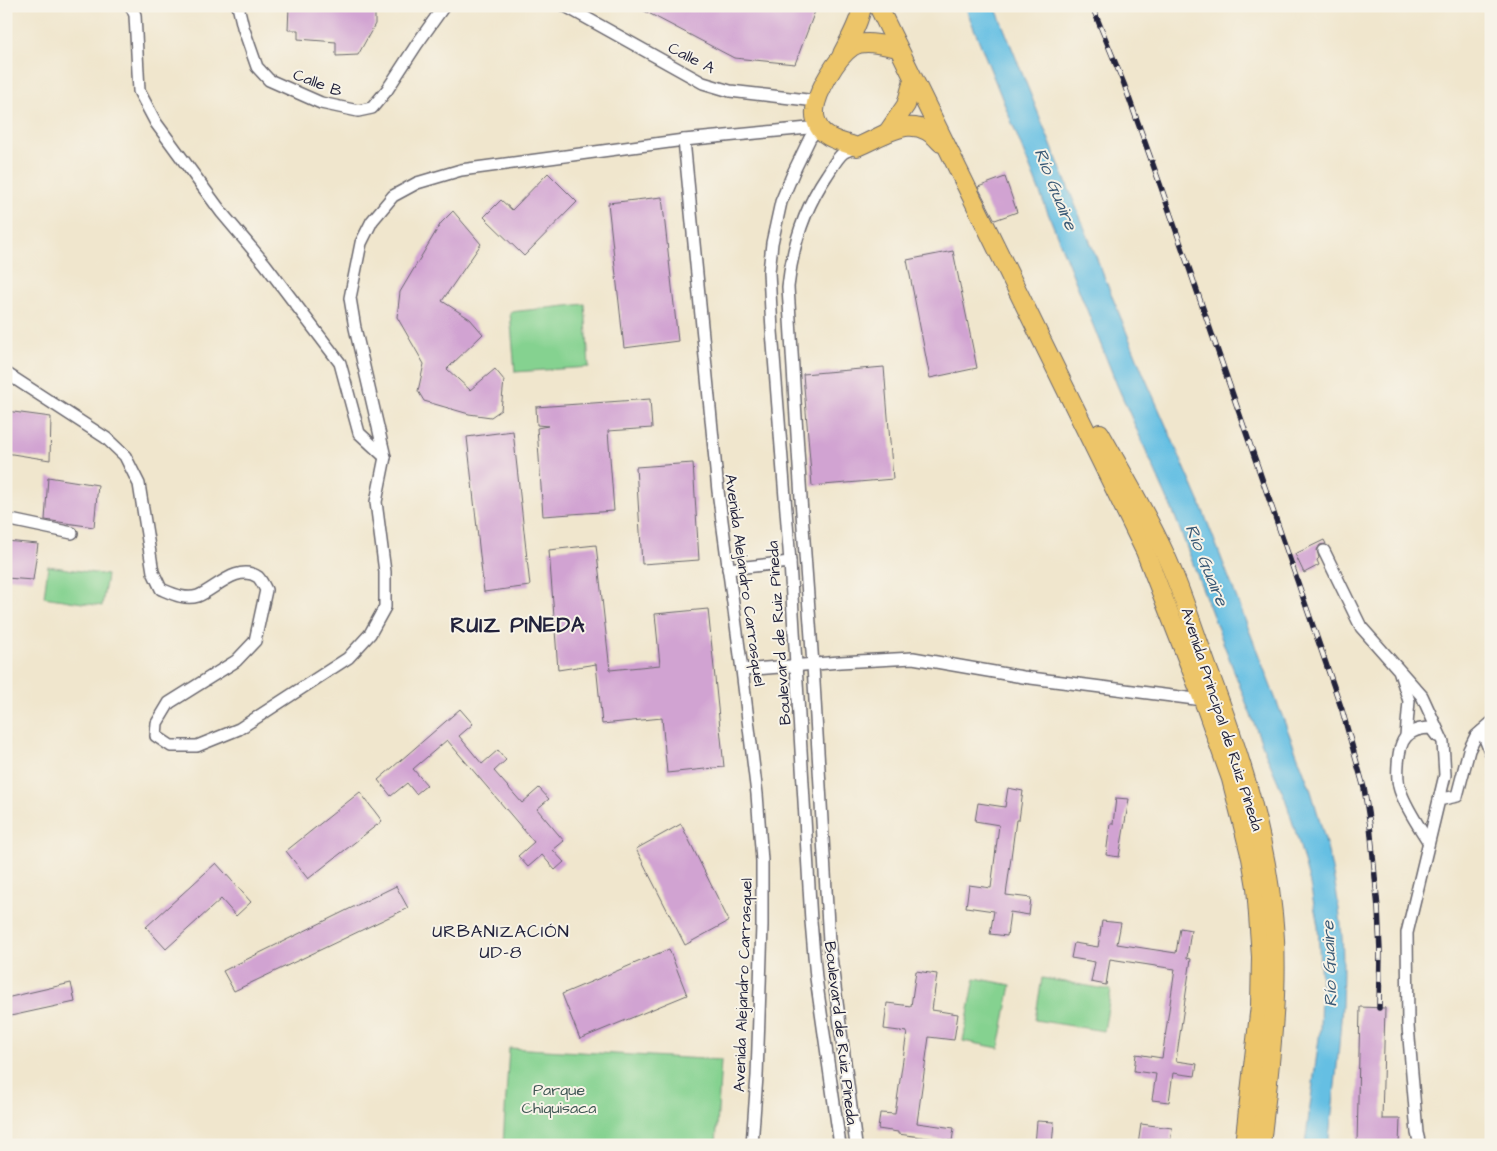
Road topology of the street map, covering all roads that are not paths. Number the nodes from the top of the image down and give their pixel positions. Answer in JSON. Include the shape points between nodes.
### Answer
{"nodes":[{"id":1,"x":131,"y":6,"type":"edge"},
{"id":2,"x":238,"y":6,"type":"edge"},
{"id":3,"x":444,"y":6,"type":"edge"},
{"id":4,"x":565,"y":6,"type":"edge"},
{"id":5,"x":862,"y":6,"type":"edge"},
{"id":6,"x":878,"y":6,"type":"edge"},
{"id":7,"x":897,"y":48,"type":"junction"},
{"id":8,"x":838,"y":60,"type":"junction"},
{"id":9,"x":913,"y":80,"type":"junction"},
{"id":10,"x":816,"y":102,"type":"junction"},
{"id":11,"x":818,"y":127,"type":"junction"},
{"id":12,"x":887,"y":133,"type":"junction"},
{"id":13,"x":684,"y":140,"type":"junction"},
{"id":14,"x":857,"y":147,"type":"junction"},
{"id":15,"x":951,"y":155,"type":"junction"},
{"id":16,"x":6,"y":373,"type":"edge"},
{"id":17,"x":385,"y":458,"type":"junction"},
{"id":18,"x":6,"y":519,"type":"edge"},
{"id":19,"x":72,"y":533,"type":"dead end"},
{"id":20,"x":1324,"y":552,"type":"dead end"},
{"id":21,"x":790,"y":562,"type":"junction"},
{"id":22,"x":728,"y":569,"type":"junction"},
{"id":23,"x":813,"y":664,"type":"junction"},
{"id":24,"x":796,"y":666,"type":"junction"},
{"id":25,"x":1399,"y":669,"type":"junction"},
{"id":26,"x":742,"y":670,"type":"junction"},
{"id":27,"x":1211,"y":698,"type":"junction"},
{"id":28,"x":1491,"y":723,"type":"edge"},
{"id":29,"x":1482,"y":731,"type":"junction"},
{"id":30,"x":1406,"y":736,"type":"junction"},
{"id":31,"x":1442,"y":742,"type":"junction"},
{"id":32,"x":1491,"y":754,"type":"edge"},
{"id":33,"x":1440,"y":793,"type":"junction"},
{"id":34,"x":1428,"y":841,"type":"junction"},
{"id":35,"x":752,"y":1145,"type":"edge"},
{"id":36,"x":840,"y":1145,"type":"edge"},
{"id":37,"x":856,"y":1145,"type":"edge"},
{"id":38,"x":1244,"y":1145,"type":"edge"},
{"id":39,"x":1261,"y":1145,"type":"edge"},
{"id":40,"x":1420,"y":1145,"type":"edge"}],
"edges":[{"from":1,"to":17,"type":"street","via":[[139,91],[156,123],[340,363],[359,433]]},
{"from":2,"to":3,"type":"street","name":"Calle B","via":[[257,67],[269,80],[321,103],[358,111],[372,108],[387,90]]},
{"from":4,"to":10,"type":"street","name":"Calle A","via":[[704,83],[730,91]]},
{"from":5,"to":8,"type":"main road"},
{"from":6,"to":7,"type":"main road"},
{"from":7,"to":8,"type":"main road","via":[[858,44]]},
{"from":7,"to":9,"type":"main road"},
{"from":8,"to":10,"type":"main road"},
{"from":9,"to":12,"type":"main road","via":[[906,105]]},
{"from":9,"to":15,"type":"main road","name":"Avenida Principal de Ruiz Pineda"},
{"from":10,"to":11,"type":"main road"},
{"from":11,"to":13,"type":"street"},
{"from":11,"to":14,"type":"main road","via":[[826,135]]},
{"from":11,"to":21,"type":"street","name":"Boulevard de Ruiz Pineda","via":[[781,202],[769,272]]},
{"from":12,"to":14,"type":"main road"},
{"from":12,"to":15,"type":"main road","name":"Avenida Principal de Ruiz Pineda","via":[[904,127],[919,127],[933,133]]},
{"from":13,"to":17,"type":"street","via":[[460,170],[417,183],[393,196],[372,221],[360,244],[350,298]]},
{"from":13,"to":22,"type":"street","name":"Avenida Alejandro Carrasquel","via":[[709,412]]},
{"from":14,"to":23,"type":"street","name":"Boulevard de Ruiz Pineda","via":[[844,152],[812,200],[796,242],[788,287]]},
{"from":15,"to":27,"type":"main road","name":"Avenida Principal de Ruiz Pineda","via":[[1145,551]]},
{"from":16,"to":17,"type":"street","via":[[106,438],[125,456],[139,484],[153,572],[161,589],[180,597],[197,596],[233,576],[246,573],[258,578],[266,590],[255,641],[236,661],[169,703],[161,716],[156,736],[171,746],[197,746],[239,729],[348,658],[370,634],[386,607],[376,502]]},
{"from":18,"to":19,"type":"street"},
{"from":20,"to":25,"type":"street","via":[[1361,627]]},
{"from":21,"to":22,"type":"street"},
{"from":21,"to":24,"type":"street","name":"Boulevard de Ruiz Pineda"},
{"from":22,"to":26,"type":"street","name":"Avenida Alejandro Carrasquel"},
{"from":23,"to":24,"type":"street"},
{"from":23,"to":27,"type":"street","via":[[912,658],[1033,678]]},
{"from":23,"to":37,"type":"street","name":"Boulevard de Ruiz Pineda","via":[[829,942]]},
{"from":24,"to":26,"type":"street"},
{"from":24,"to":36,"type":"street","name":"Boulevard de Ruiz Pineda","via":[[816,978]]},
{"from":25,"to":30,"type":"street","via":[[1409,701]]},
{"from":25,"to":31,"type":"street","via":[[1422,696]]},
{"from":26,"to":35,"type":"street","name":"Avenida Alejandro Carrasquel","via":[[762,861],[757,1076]]},
{"from":27,"to":38,"type":"main road","name":"Avenida Principal de Ruiz Pineda","via":[[1256,887],[1261,957],[1260,1005]]},
{"from":27,"to":39,"type":"main road","name":"Avenida Principal de Ruiz Pineda","via":[[1258,822],[1274,915],[1274,1004]]},
{"from":28,"to":29,"type":"street"},
{"from":29,"to":32,"type":"street"},
{"from":29,"to":33,"type":"street","via":[[1469,750],[1458,796],[1443,799]]},
{"from":30,"to":31,"type":"street","via":[[1421,728],[1431,728]]},
{"from":30,"to":34,"type":"street","via":[[1398,768],[1399,789]]},
{"from":31,"to":33,"type":"street","via":[[1445,775]]},
{"from":33,"to":34,"type":"street"},
{"from":34,"to":40,"type":"street","via":[[1407,934],[1408,1026]]}]}
